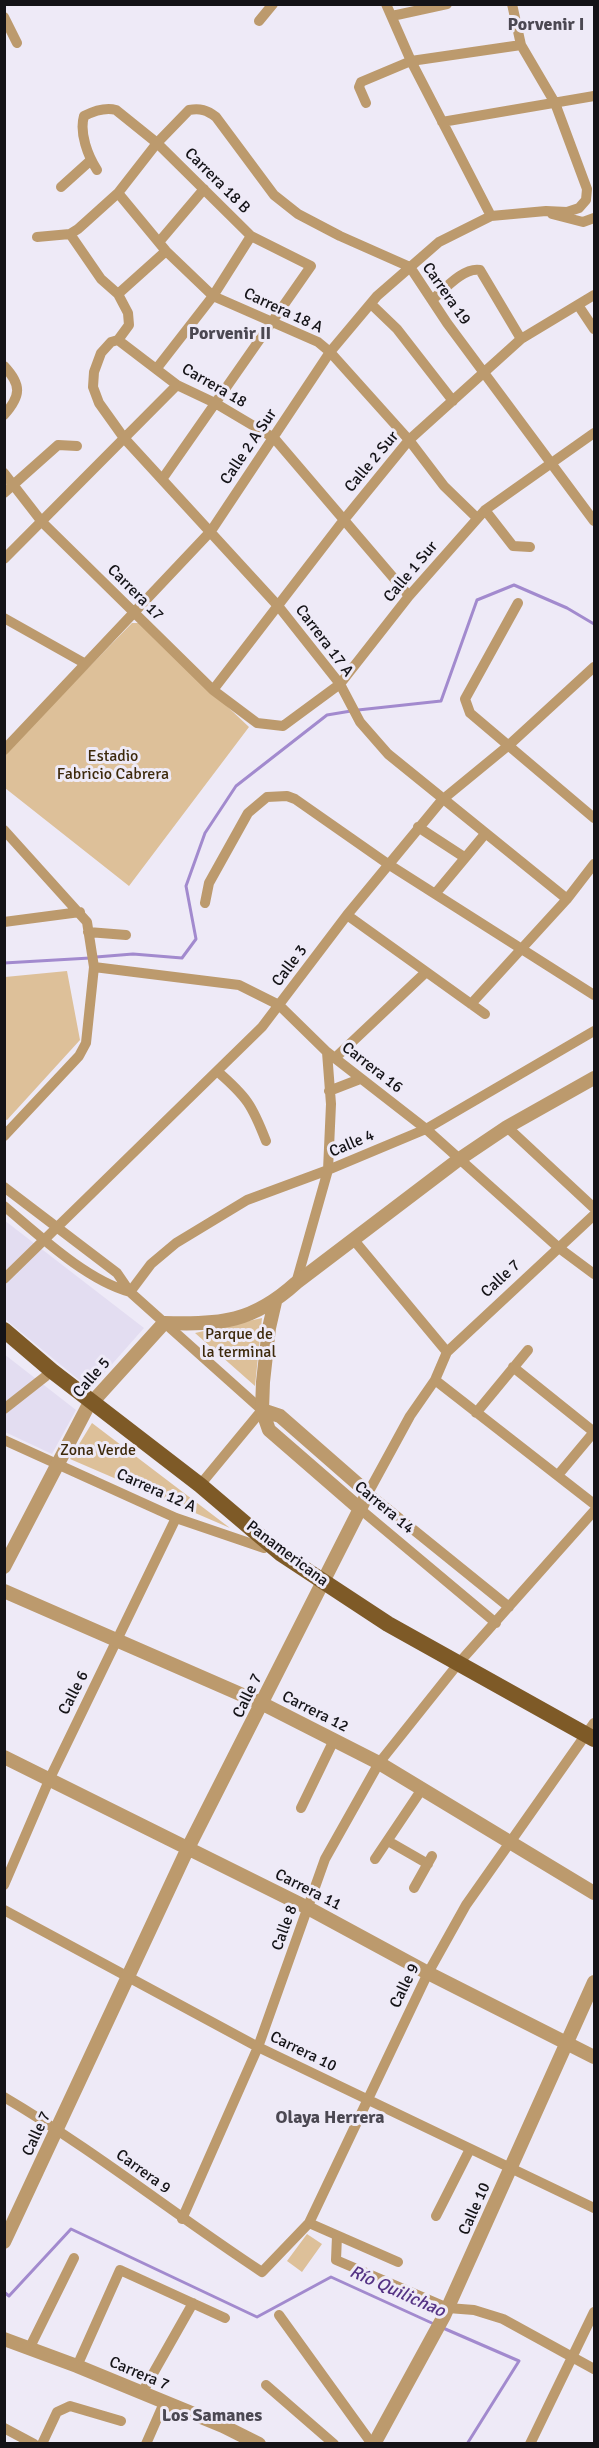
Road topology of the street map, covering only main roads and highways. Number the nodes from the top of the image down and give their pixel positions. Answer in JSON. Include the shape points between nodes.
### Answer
{"nodes":[{"id":1,"x":4,"y":1330,"type":"edge"},
{"id":2,"x":4,"y":1341,"type":"edge"},
{"id":3,"x":89,"y":1405,"type":"junction"},
{"id":4,"x":320,"y":1584,"type":"junction"},
{"id":5,"x":591,"y":1737,"type":"edge"}],
"edges":[{"from":1,"to":3,"type":"main road","name":"Panamericana"},
{"from":2,"to":3,"type":"main road","name":"Panamericana"},
{"from":3,"to":4,"type":"main road","name":"Panamericana","via":[[200,1485]]},
{"from":3,"to":4,"type":"main road","name":"Panamericana","via":[[264,1548]]},
{"from":4,"to":5,"type":"main road","name":"Panamericana","via":[[455,1667]]}]}
